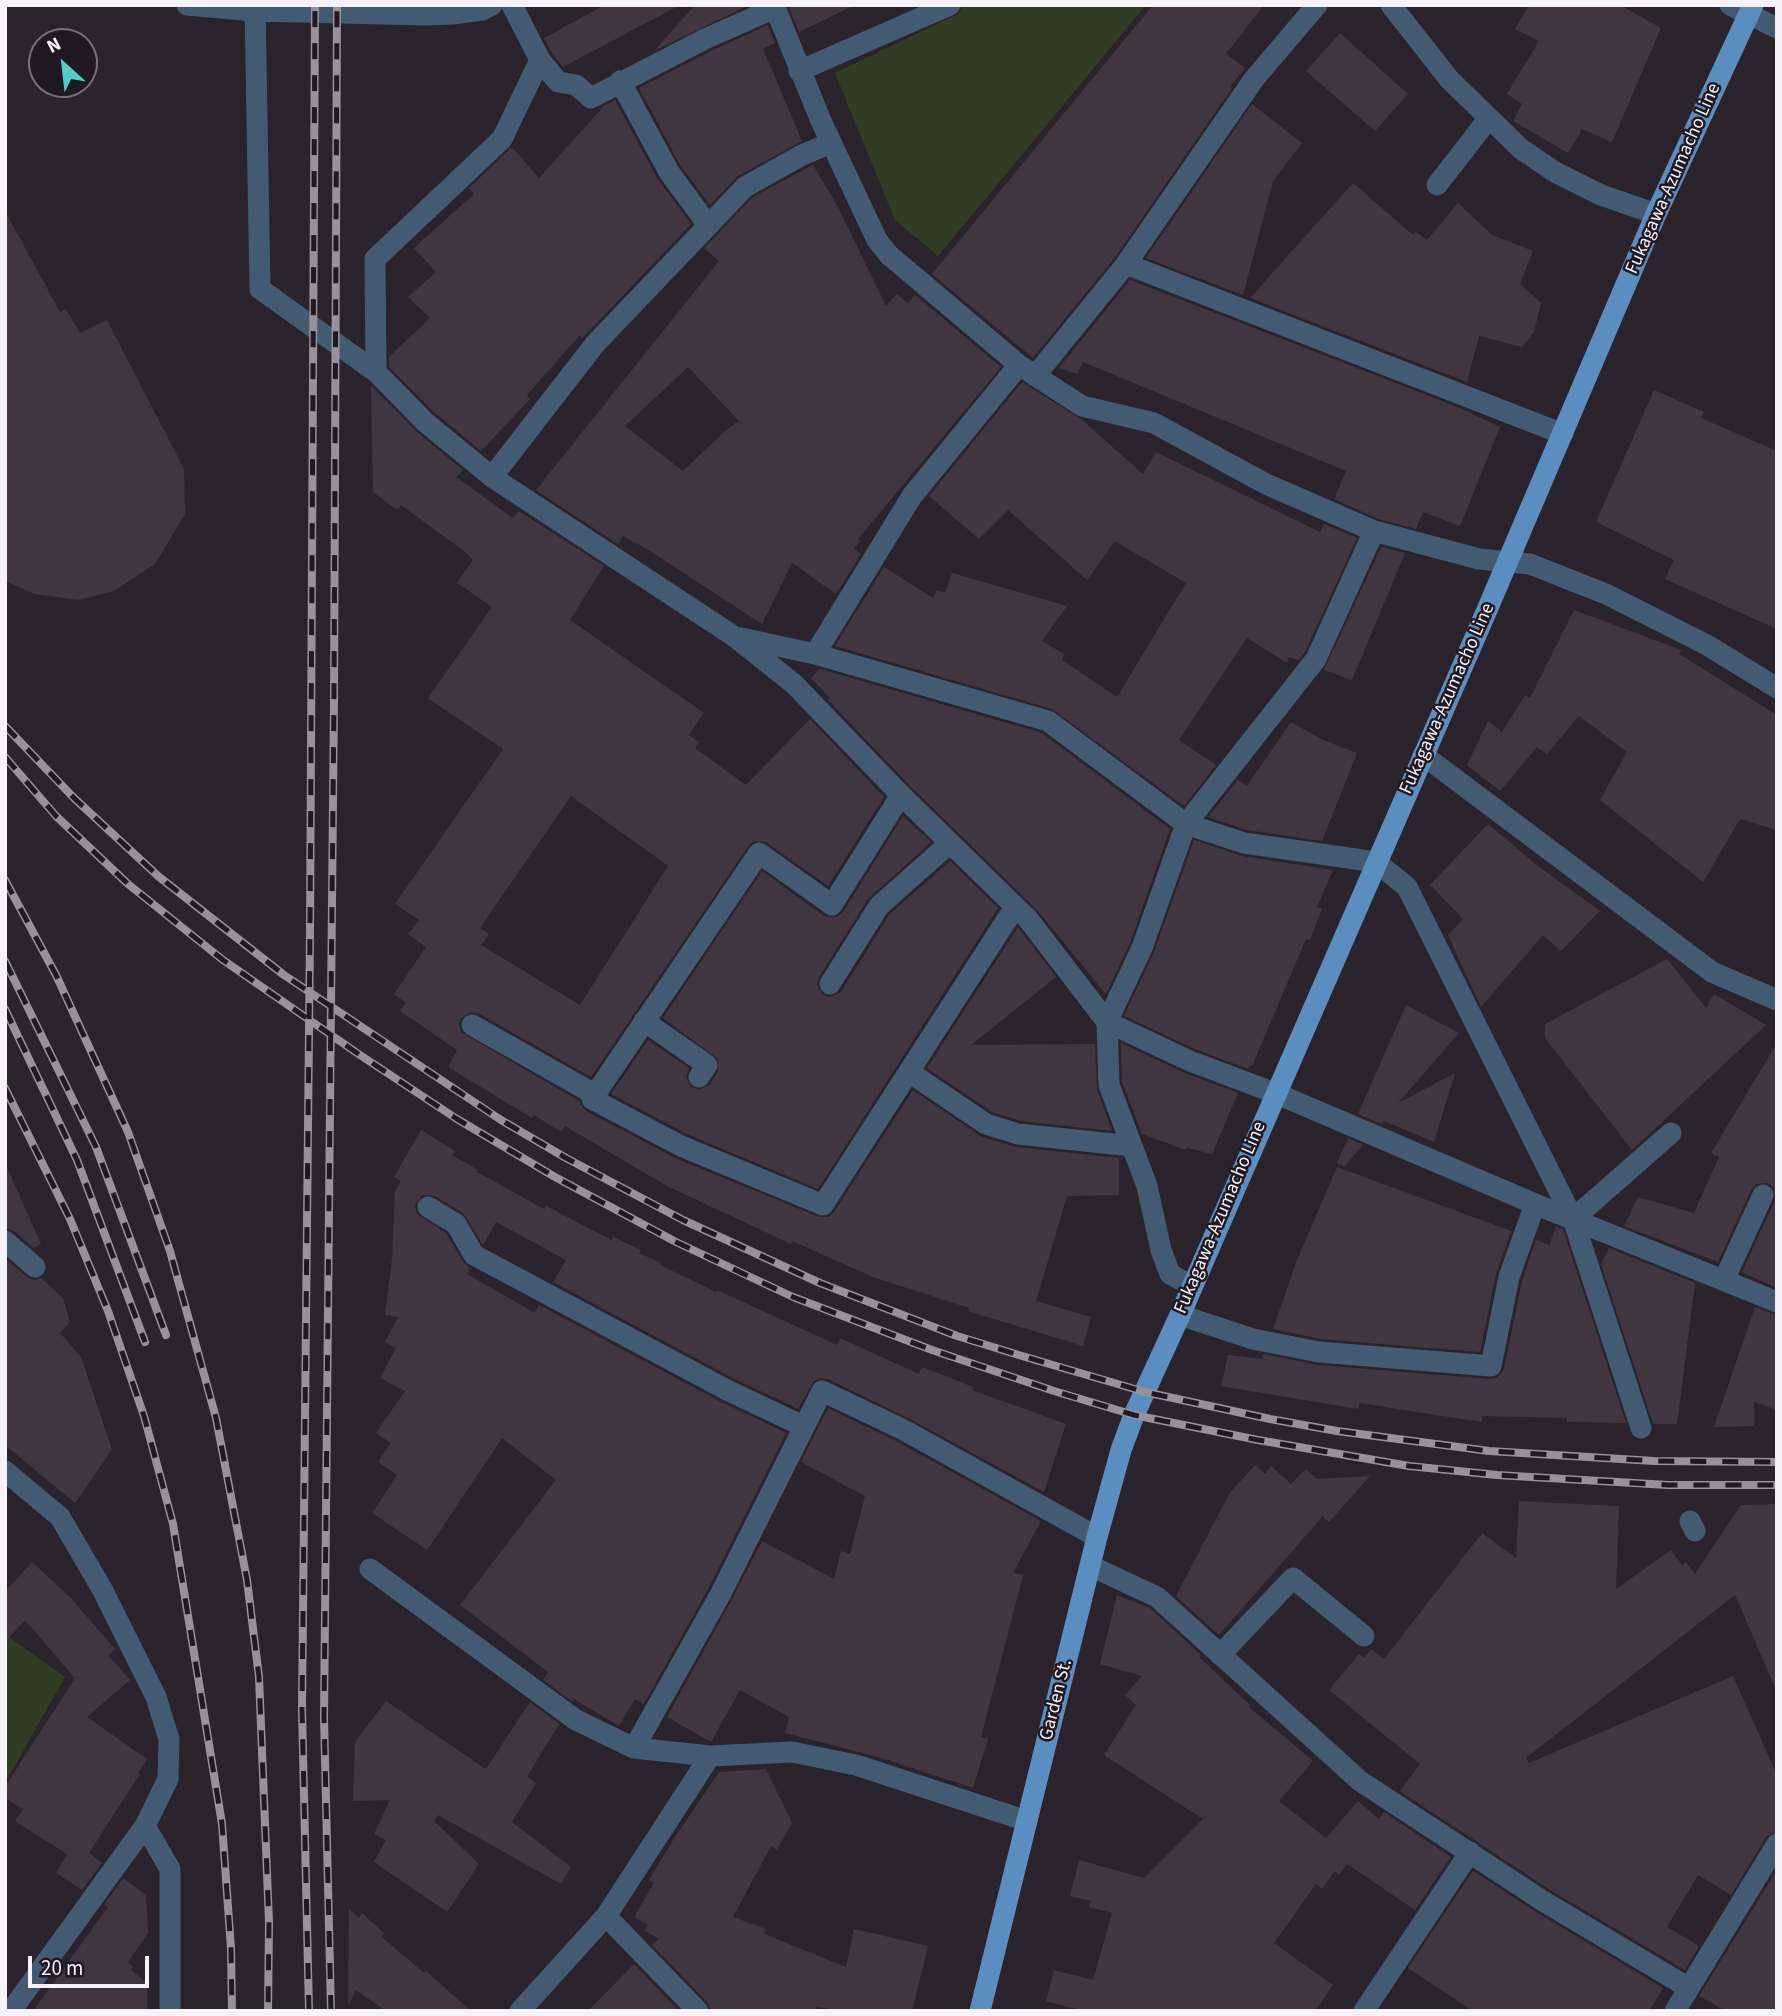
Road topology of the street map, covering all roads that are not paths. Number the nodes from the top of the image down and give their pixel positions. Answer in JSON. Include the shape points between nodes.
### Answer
{"nodes":[{"id":1,"x":187,"y":5,"type":"edge"},
{"id":2,"x":492,"y":5,"type":"edge"},
{"id":3,"x":512,"y":5,"type":"edge"},
{"id":4,"x":950,"y":5,"type":"edge"},
{"id":5,"x":1317,"y":5,"type":"edge"},
{"id":6,"x":1391,"y":5,"type":"edge"},
{"id":7,"x":774,"y":7,"type":"edge"},
{"id":8,"x":255,"y":8,"type":"edge"},
{"id":9,"x":1744,"y":8,"type":"edge"},
{"id":10,"x":1777,"y":28,"type":"edge"},
{"id":11,"x":540,"y":60,"type":"junction"},
{"id":12,"x":799,"y":71,"type":"junction"},
{"id":13,"x":620,"y":81,"type":"junction"},
{"id":14,"x":1489,"y":118,"type":"junction"},
{"id":15,"x":831,"y":143,"type":"junction"},
{"id":16,"x":1437,"y":186,"type":"dead end"},
{"id":17,"x":1657,"y":215,"type":"junction"},
{"id":18,"x":708,"y":225,"type":"junction"},
{"id":19,"x":1126,"y":264,"type":"junction"},
{"id":20,"x":1027,"y":371,"type":"junction"},
{"id":21,"x":376,"y":372,"type":"junction"},
{"id":22,"x":1563,"y":434,"type":"junction"},
{"id":23,"x":492,"y":477,"type":"junction"},
{"id":24,"x":1374,"y":531,"type":"junction"},
{"id":25,"x":1508,"y":562,"type":"junction"},
{"id":26,"x":736,"y":637,"type":"junction"},
{"id":27,"x":815,"y":654,"type":"junction"},
{"id":28,"x":1777,"y":688,"type":"edge"},
{"id":29,"x":1423,"y":755,"type":"junction"},
{"id":30,"x":901,"y":795,"type":"junction"},
{"id":31,"x":1186,"y":824,"type":"junction"},
{"id":32,"x":950,"y":843,"type":"junction"},
{"id":33,"x":1377,"y":862,"type":"junction"},
{"id":34,"x":1015,"y":907,"type":"junction"},
{"id":35,"x":830,"y":984,"type":"dead end"},
{"id":36,"x":1777,"y":1000,"type":"edge"},
{"id":37,"x":644,"y":1021,"type":"junction"},
{"id":38,"x":1107,"y":1021,"type":"junction"},
{"id":39,"x":472,"y":1025,"type":"dead end"},
{"id":40,"x":909,"y":1072,"type":"junction"},
{"id":41,"x":699,"y":1077,"type":"dead end"},
{"id":42,"x":1275,"y":1093,"type":"junction"},
{"id":43,"x":594,"y":1094,"type":"junction"},
{"id":44,"x":1671,"y":1133,"type":"dead end"},
{"id":45,"x":1132,"y":1146,"type":"junction"},
{"id":46,"x":1763,"y":1195,"type":"dead end"},
{"id":47,"x":1535,"y":1204,"type":"junction"},
{"id":48,"x":428,"y":1207,"type":"dead end"},
{"id":49,"x":1573,"y":1219,"type":"junction"},
{"id":50,"x":5,"y":1241,"type":"edge"},
{"id":51,"x":35,"y":1267,"type":"dead end"},
{"id":52,"x":1724,"y":1280,"type":"junction"},
{"id":53,"x":1192,"y":1286,"type":"junction"},
{"id":54,"x":1777,"y":1302,"type":"edge"},
{"id":55,"x":1180,"y":1315,"type":"junction"},
{"id":56,"x":1144,"y":1392,"type":"joint"},
{"id":57,"x":803,"y":1426,"type":"junction"},
{"id":58,"x":1641,"y":1428,"type":"dead end"},
{"id":59,"x":5,"y":1471,"type":"edge"},
{"id":60,"x":1097,"y":1537,"type":"junction"},
{"id":61,"x":1091,"y":1566,"type":"junction"},
{"id":62,"x":370,"y":1569,"type":"dead end"},
{"id":63,"x":1364,"y":1636,"type":"dead end"},
{"id":64,"x":1220,"y":1655,"type":"junction"},
{"id":65,"x":634,"y":1748,"type":"junction"},
{"id":66,"x":710,"y":1756,"type":"junction"},
{"id":67,"x":1027,"y":1821,"type":"junction"},
{"id":68,"x":145,"y":1826,"type":"junction"},
{"id":69,"x":1777,"y":1844,"type":"edge"},
{"id":70,"x":1469,"y":1852,"type":"junction"},
{"id":71,"x":606,"y":1916,"type":"junction"},
{"id":72,"x":1689,"y":1988,"type":"junction"},
{"id":73,"x":10,"y":2011,"type":"edge"},
{"id":74,"x":170,"y":2011,"type":"edge"},
{"id":75,"x":520,"y":2011,"type":"edge"},
{"id":76,"x":698,"y":2011,"type":"edge"},
{"id":77,"x":980,"y":2011,"type":"edge"},
{"id":78,"x":1364,"y":2011,"type":"edge"},
{"id":79,"x":1675,"y":2011,"type":"edge"}],
"edges":[{"from":1,"to":8,"type":"street"},
{"from":2,"to":8,"type":"street","via":[[425,15]]},
{"from":3,"to":11,"type":"street"},
{"from":4,"to":12,"type":"street"},
{"from":5,"to":19,"type":"street","via":[[1254,79]]},
{"from":6,"to":14,"type":"street","via":[[1450,79]]},
{"from":7,"to":12,"type":"street"},
{"from":7,"to":13,"type":"street"},
{"from":8,"to":21,"type":"street","via":[[260,289]]},
{"from":9,"to":10,"type":"street"},
{"from":9,"to":17,"type":"main road","name":"Fukagawa-Azumacho Line"},
{"from":11,"to":13,"type":"street","via":[[558,82],[576,85],[591,98]]},
{"from":11,"to":21,"type":"street","via":[[502,139],[375,259]]},
{"from":12,"to":15,"type":"street"},
{"from":13,"to":18,"type":"street","via":[[669,172]]},
{"from":14,"to":16,"type":"street"},
{"from":14,"to":17,"type":"street","via":[[1521,149],[1555,172]]},
{"from":15,"to":18,"type":"street","via":[[745,187]]},
{"from":15,"to":20,"type":"street","via":[[888,255]]},
{"from":17,"to":22,"type":"main road","name":"Fukagawa-Azumacho Line"},
{"from":18,"to":23,"type":"street","via":[[595,344]]},
{"from":19,"to":20,"type":"street"},
{"from":19,"to":22,"type":"street"},
{"from":20,"to":24,"type":"street","via":[[1083,407],[1154,423],[1266,484]]},
{"from":20,"to":27,"type":"street","via":[[912,496]]},
{"from":21,"to":23,"type":"street","via":[[425,422]]},
{"from":22,"to":25,"type":"main road","name":"Fukagawa-Azumacho Line"},
{"from":23,"to":26,"type":"street"},
{"from":24,"to":25,"type":"street","via":[[1479,559]]},
{"from":24,"to":31,"type":"street","via":[[1315,659]]},
{"from":25,"to":28,"type":"street","via":[[1530,564],[1606,594],[1707,645]]},
{"from":25,"to":29,"type":"main road","name":"Fukagawa-Azumacho Line"},
{"from":26,"to":27,"type":"street"},
{"from":26,"to":30,"type":"street","via":[[794,684]]},
{"from":27,"to":31,"type":"street","via":[[1048,721]]},
{"from":29,"to":33,"type":"main road","name":"Fukagawa-Azumacho Line"},
{"from":29,"to":36,"type":"street","via":[[1713,972]]},
{"from":30,"to":32,"type":"street"},
{"from":30,"to":37,"type":"street","via":[[832,905],[759,853]]},
{"from":31,"to":33,"type":"street","via":[[1244,843]]},
{"from":31,"to":38,"type":"street","via":[[1142,948]]},
{"from":32,"to":34,"type":"street"},
{"from":32,"to":35,"type":"street","via":[[879,906]]},
{"from":33,"to":42,"type":"main road","name":"Fukagawa-Azumacho Line"},
{"from":33,"to":49,"type":"street","via":[[1407,887]]},
{"from":34,"to":38,"type":"street"},
{"from":34,"to":40,"type":"street"},
{"from":37,"to":41,"type":"street","via":[[708,1065]]},
{"from":37,"to":43,"type":"street"},
{"from":38,"to":42,"type":"street","via":[[1190,1061]]},
{"from":38,"to":45,"type":"street","via":[[1109,1085]]},
{"from":39,"to":43,"type":"street"},
{"from":40,"to":43,"type":"street","via":[[823,1205],[681,1146],[592,1099]]},
{"from":40,"to":45,"type":"street","via":[[986,1125],[1018,1134]]},
{"from":42,"to":47,"type":"street"},
{"from":42,"to":53,"type":"main road","name":"Fukagawa-Azumacho Line"},
{"from":44,"to":49,"type":"street"},
{"from":45,"to":53,"type":"street","via":[[1170,1274]]},
{"from":46,"to":52,"type":"street"},
{"from":47,"to":49,"type":"street"},
{"from":47,"to":55,"type":"street","via":[[1509,1277],[1491,1366],[1319,1352],[1253,1339]]},
{"from":48,"to":57,"type":"street","via":[[456,1224],[474,1255],[727,1391]]},
{"from":49,"to":52,"type":"street"},
{"from":49,"to":58,"type":"street"},
{"from":50,"to":51,"type":"street"},
{"from":52,"to":54,"type":"street"},
{"from":53,"to":55,"type":"main road","name":"Fukagawa-Azumacho Line"},
{"from":55,"to":56,"type":"main road","name":"Fukagawa-Azumacho Line"},
{"from":56,"to":60,"type":"main road","name":"Garden St.","via":[[1121,1450]]},
{"from":57,"to":60,"type":"street","via":[[822,1391],[902,1429]]},
{"from":57,"to":65,"type":"street","via":[[720,1595]]},
{"from":59,"to":68,"type":"street","via":[[60,1517],[156,1697],[169,1739],[168,1779]]},
{"from":60,"to":61,"type":"main road","name":"Garden St."},
{"from":61,"to":64,"type":"street","via":[[1157,1597]]},
{"from":61,"to":67,"type":"main road","name":"Garden St."},
{"from":62,"to":65,"type":"street","via":[[576,1720]]},
{"from":63,"to":64,"type":"street","via":[[1293,1578]]},
{"from":64,"to":70,"type":"street","via":[[1360,1781]]},
{"from":65,"to":66,"type":"street"},
{"from":66,"to":67,"type":"street","via":[[792,1752],[856,1765]]},
{"from":66,"to":71,"type":"street"},
{"from":67,"to":77,"type":"main road","name":"Garden St."},
{"from":68,"to":73,"type":"street"},
{"from":68,"to":74,"type":"street","via":[[170,1869]]},
{"from":69,"to":72,"type":"street"},
{"from":70,"to":72,"type":"street"},
{"from":70,"to":78,"type":"street"},
{"from":71,"to":75,"type":"street"},
{"from":71,"to":76,"type":"street"},
{"from":72,"to":79,"type":"street"}]}
